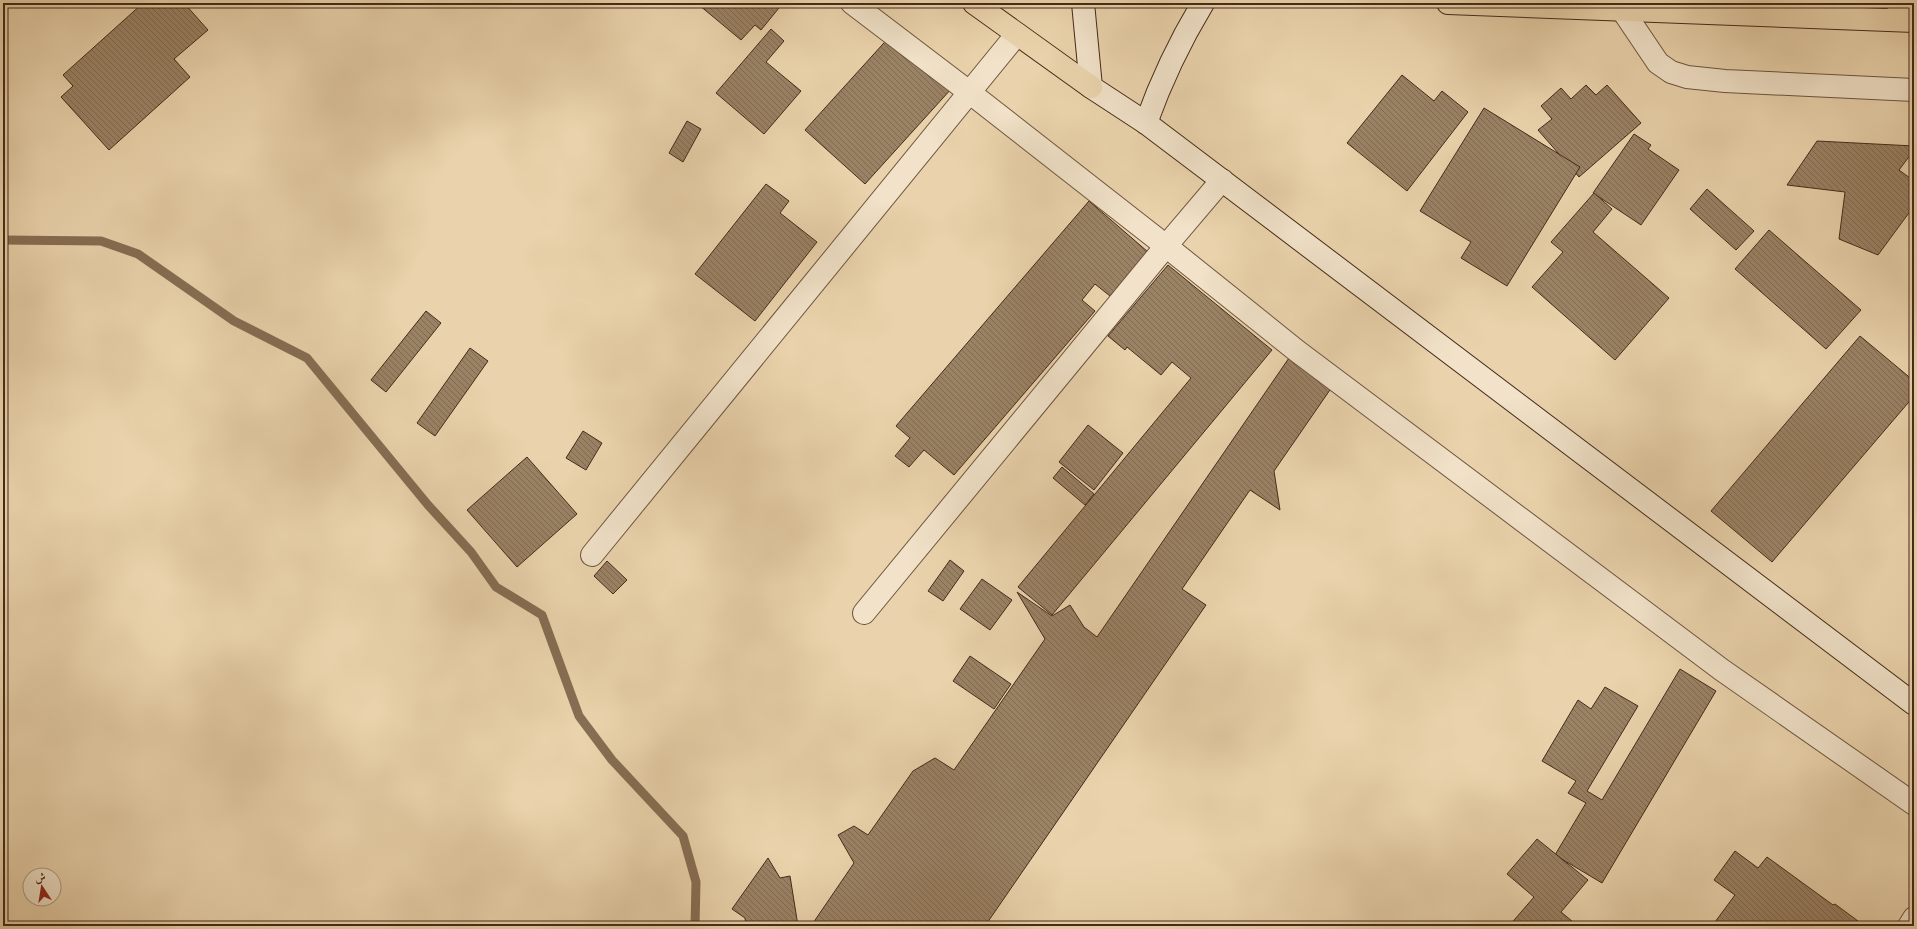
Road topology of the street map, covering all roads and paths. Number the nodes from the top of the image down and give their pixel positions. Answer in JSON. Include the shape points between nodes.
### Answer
{"nodes":[{"id":1,"x":852,"y":3,"type":"edge"},
{"id":2,"x":974,"y":3,"type":"edge"},
{"id":3,"x":1083,"y":3,"type":"edge"},
{"id":4,"x":1203,"y":3,"type":"edge"},
{"id":5,"x":1448,"y":3,"type":"edge"},
{"id":6,"x":1897,"y":3,"type":"edge"},
{"id":7,"x":1903,"y":3,"type":"edge"},
{"id":8,"x":1914,"y":4,"type":"edge"},
{"id":9,"x":1623,"y":11,"type":"junction"},
{"id":10,"x":1914,"y":21,"type":"edge"},
{"id":11,"x":1017,"y":34,"type":"junction"},
{"id":12,"x":1091,"y":87,"type":"junction"},
{"id":13,"x":1914,"y":90,"type":"edge"},
{"id":14,"x":969,"y":92,"type":"junction"},
{"id":15,"x":1146,"y":123,"type":"junction"},
{"id":16,"x":1222,"y":180,"type":"junction"},
{"id":17,"x":1166,"y":246,"type":"junction"},
{"id":18,"x":592,"y":556,"type":"dead end"},
{"id":19,"x":864,"y":613,"type":"dead end"},
{"id":20,"x":1914,"y":704,"type":"edge"},
{"id":21,"x":1914,"y":804,"type":"edge"},
{"id":22,"x":1914,"y":918,"type":"edge"},
{"id":23,"x":1908,"y":926,"type":"edge"}],
"edges":[{"from":1,"to":14,"type":"street"},
{"from":2,"to":11,"type":"highway"},
{"from":3,"to":12,"type":"street"},
{"from":4,"to":15,"type":"street","via":[[1178,48]]},
{"from":5,"to":9,"type":"highway"},
{"from":6,"to":7,"type":"highway"},
{"from":7,"to":8,"type":"highway"},
{"from":9,"to":10,"type":"highway"},
{"from":9,"to":13,"type":"street","via":[[1658,63],[1671,72],[1687,77]]},
{"from":11,"to":12,"type":"highway"},
{"from":11,"to":14,"type":"street"},
{"from":12,"to":15,"type":"street"},
{"from":14,"to":17,"type":"street"},
{"from":14,"to":18,"type":"street"},
{"from":15,"to":16,"type":"street"},
{"from":16,"to":17,"type":"street"},
{"from":16,"to":20,"type":"street"},
{"from":17,"to":19,"type":"street"},
{"from":17,"to":21,"type":"street","via":[[1297,351],[1722,670]]},
{"from":22,"to":23,"type":"street"}]}
